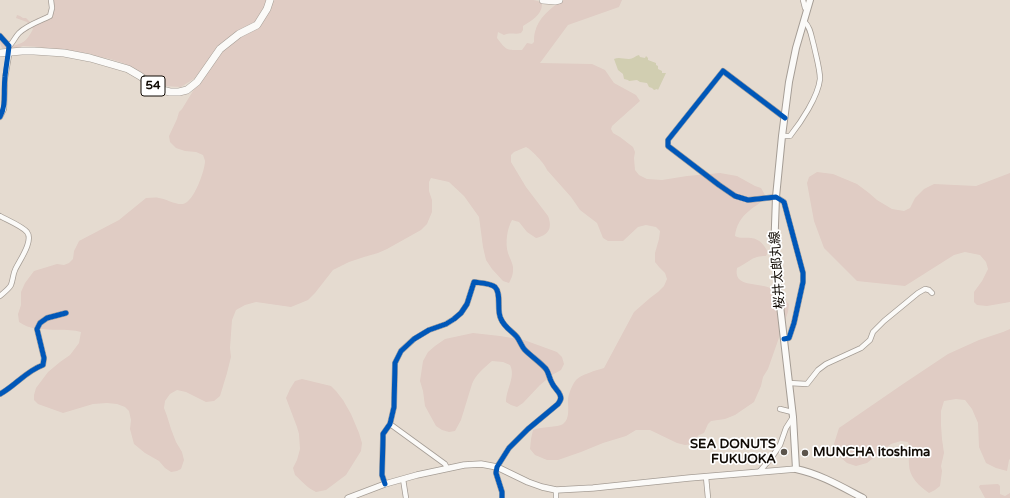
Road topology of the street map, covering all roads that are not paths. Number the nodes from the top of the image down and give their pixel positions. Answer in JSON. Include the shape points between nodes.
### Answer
{"nodes":[{"id":1,"x":51,"y":0,"type":"edge"},
{"id":2,"x":270,"y":0,"type":"edge"},
{"id":3,"x":543,"y":0,"type":"edge"},
{"id":4,"x":559,"y":0,"type":"edge"},
{"id":5,"x":803,"y":0,"type":"edge"},
{"id":6,"x":810,"y":0,"type":"edge"},
{"id":7,"x":807,"y":9,"type":"junction"},
{"id":8,"x":804,"y":21,"type":"junction"},
{"id":9,"x":0,"y":36,"type":"edge"},
{"id":10,"x":0,"y":54,"type":"edge"},
{"id":11,"x":8,"y":55,"type":"dead end"},
{"id":12,"x":0,"y":117,"type":"edge"},
{"id":13,"x":785,"y":118,"type":"junction"},
{"id":14,"x":782,"y":136,"type":"junction"},
{"id":15,"x":776,"y":197,"type":"junction"},
{"id":16,"x":0,"y":216,"type":"edge"},
{"id":17,"x":932,"y":292,"type":"dead end"},
{"id":18,"x":0,"y":296,"type":"edge"},
{"id":19,"x":66,"y":313,"type":"dead end"},
{"id":20,"x":784,"y":339,"type":"junction"},
{"id":21,"x":789,"y":383,"type":"junction"},
{"id":22,"x":0,"y":394,"type":"edge"},
{"id":23,"x":780,"y":409,"type":"dead end"},
{"id":24,"x":792,"y":415,"type":"junction"},
{"id":25,"x":390,"y":424,"type":"junction"},
{"id":26,"x":497,"y":467,"type":"junction"},
{"id":27,"x":447,"y":468,"type":"junction"},
{"id":28,"x":796,"y":469,"type":"junction"},
{"id":29,"x":758,"y":472,"type":"junction"},
{"id":30,"x":706,"y":477,"type":"junction"},
{"id":31,"x":403,"y":479,"type":"junction"},
{"id":32,"x":385,"y":484,"type":"junction"},
{"id":33,"x":556,"y":490,"type":"junction"},
{"id":34,"x":348,"y":498,"type":"edge"},
{"id":35,"x":406,"y":498,"type":"edge"},
{"id":36,"x":502,"y":498,"type":"edge"},
{"id":37,"x":556,"y":498,"type":"edge"},
{"id":38,"x":708,"y":498,"type":"edge"},
{"id":39,"x":863,"y":498,"type":"edge"}],
"edges":[{"from":1,"to":9,"type":"street","via":[[50,16],[24,29],[12,44],[9,46]]},
{"from":2,"to":10,"type":"main road","number":"54","via":[[257,25],[239,34],[220,49],[196,82],[187,90],[179,92],[158,89],[128,69],[90,58],[34,50]]},
{"from":3,"to":4,"type":"main road"},
{"from":5,"to":7,"type":"street"},
{"from":6,"to":7,"type":"main road","name":"桜井太郎丸線"},
{"from":7,"to":8,"type":"main road","name":"桜井太郎丸線"},
{"from":8,"to":13,"type":"main road","name":"桜井太郎丸線","via":[[793,63]]},
{"from":8,"to":14,"type":"street","via":[[809,26],[820,79],[813,100],[798,126],[790,136]]},
{"from":11,"to":12,"type":"street","via":[[4,109]]},
{"from":13,"to":14,"type":"main road","name":"桜井太郎丸線"},
{"from":13,"to":15,"type":"street","via":[[723,71],[668,140],[668,146],[735,196],[748,200]]},
{"from":14,"to":15,"type":"main road","name":"桜井太郎丸線"},
{"from":15,"to":20,"type":"main road","name":"桜井太郎丸線","via":[[774,254]]},
{"from":15,"to":20,"type":"street","via":[[784,202],[803,272],[794,323],[789,338]]},
{"from":16,"to":18,"type":"street","via":[[28,232],[29,238],[12,277],[11,286]]},
{"from":17,"to":21,"type":"street","via":[[925,289],[918,293],[872,332],[870,340],[861,348],[826,364],[807,384]]},
{"from":19,"to":22,"type":"street","via":[[47,318],[37,329],[44,358],[42,365]]},
{"from":20,"to":21,"type":"main road","name":"桜井太郎丸線"},
{"from":21,"to":24,"type":"main road","name":"桜井太郎丸線"},
{"from":23,"to":24,"type":"street"},
{"from":24,"to":28,"type":"main road","name":"桜井太郎丸線"},
{"from":24,"to":29,"type":"street","via":[[780,445]]},
{"from":25,"to":26,"type":"street","via":[[394,407],[395,363],[401,350],[414,339],[457,316],[467,304],[474,282],[492,285],[498,293],[500,319],[518,338],[524,349],[547,370],[561,397],[558,404],[508,448]]},
{"from":25,"to":27,"type":"street"},
{"from":25,"to":32,"type":"street","via":[[383,434],[382,475]]},
{"from":26,"to":27,"type":"street","via":[[481,464]]},
{"from":26,"to":33,"type":"street","via":[[528,482]]},
{"from":26,"to":36,"type":"street"},
{"from":27,"to":31,"type":"street"},
{"from":28,"to":29,"type":"street"},
{"from":28,"to":39,"type":"main road","via":[[818,476]]},
{"from":29,"to":30,"type":"street"},
{"from":30,"to":33,"type":"street"},
{"from":30,"to":38,"type":"street"},
{"from":31,"to":32,"type":"street"},
{"from":31,"to":35,"type":"street"},
{"from":32,"to":34,"type":"street"},
{"from":33,"to":37,"type":"street"}]}
